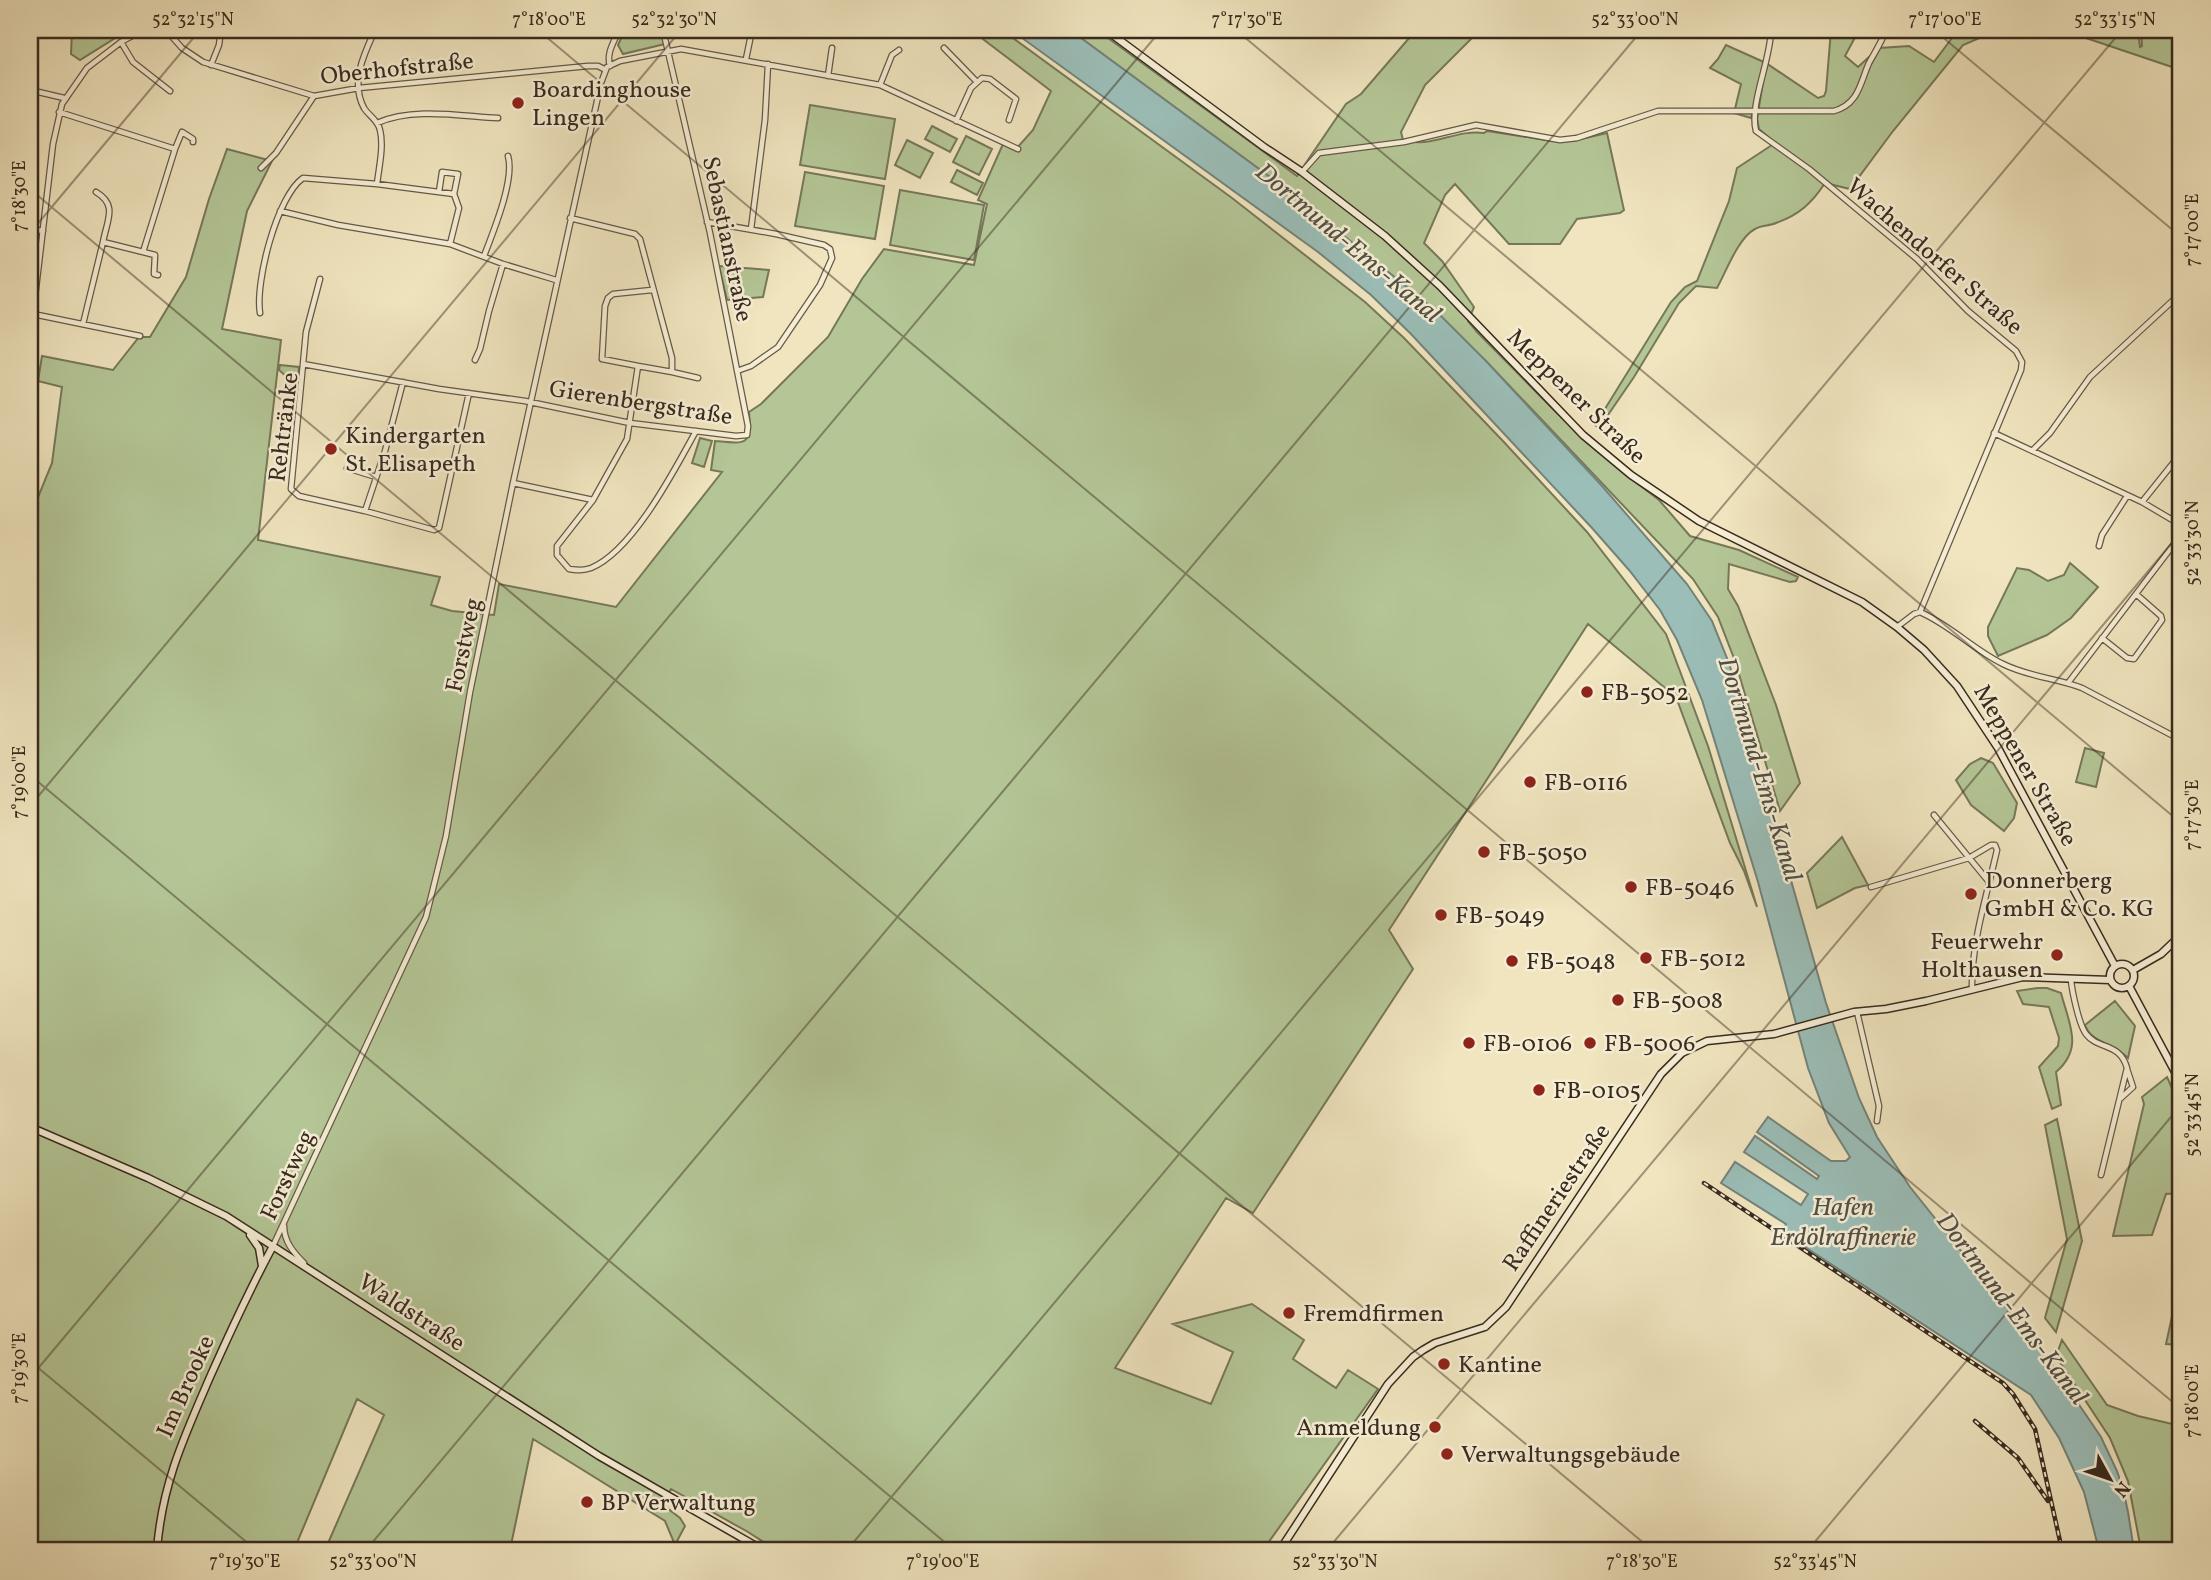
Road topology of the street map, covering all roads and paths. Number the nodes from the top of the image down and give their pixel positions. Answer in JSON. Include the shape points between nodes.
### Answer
{"nodes":[{"id":1,"x":143,"y":30,"type":"edge"},
{"id":2,"x":166,"y":30,"type":"edge"},
{"id":3,"x":266,"y":30,"type":"edge"},
{"id":4,"x":375,"y":30,"type":"edge"},
{"id":5,"x":619,"y":30,"type":"edge"},
{"id":6,"x":663,"y":30,"type":"edge"},
{"id":7,"x":752,"y":30,"type":"edge"},
{"id":8,"x":1106,"y":30,"type":"edge"},
{"id":9,"x":1771,"y":30,"type":"edge"},
{"id":10,"x":221,"y":31,"type":"edge"},
{"id":11,"x":1883,"y":37,"type":"dead end"},
{"id":12,"x":121,"y":42,"type":"junction"},
{"id":13,"x":832,"y":48,"type":"dead end"},
{"id":14,"x":944,"y":48,"type":"dead end"},
{"id":15,"x":669,"y":50,"type":"junction"},
{"id":16,"x":899,"y":50,"type":"dead end"},
{"id":17,"x":746,"y":59,"type":"junction"},
{"id":18,"x":768,"y":64,"type":"junction"},
{"id":19,"x":211,"y":65,"type":"junction"},
{"id":20,"x":608,"y":68,"type":"junction"},
{"id":21,"x":828,"y":76,"type":"junction"},
{"id":22,"x":976,"y":81,"type":"junction"},
{"id":23,"x":880,"y":85,"type":"junction"},
{"id":24,"x":359,"y":88,"type":"junction"},
{"id":25,"x":30,"y":90,"type":"edge"},
{"id":26,"x":170,"y":91,"type":"dead end"},
{"id":27,"x":314,"y":96,"type":"junction"},
{"id":28,"x":64,"y":99,"type":"junction"},
{"id":29,"x":1755,"y":111,"type":"junction"},
{"id":30,"x":59,"y":112,"type":"junction"},
{"id":31,"x":498,"y":118,"type":"dead end"},
{"id":32,"x":1009,"y":120,"type":"dead end"},
{"id":33,"x":956,"y":121,"type":"junction"},
{"id":34,"x":377,"y":122,"type":"junction"},
{"id":35,"x":193,"y":142,"type":"dead end"},
{"id":36,"x":175,"y":149,"type":"junction"},
{"id":37,"x":1018,"y":149,"type":"dead end"},
{"id":38,"x":508,"y":156,"type":"dead end"},
{"id":39,"x":261,"y":168,"type":"dead end"},
{"id":40,"x":1302,"y":172,"type":"junction"},
{"id":41,"x":377,"y":184,"type":"junction"},
{"id":42,"x":96,"y":192,"type":"dead end"},
{"id":43,"x":439,"y":192,"type":"junction"},
{"id":44,"x":454,"y":194,"type":"junction"},
{"id":45,"x":280,"y":211,"type":"junction"},
{"id":46,"x":570,"y":218,"type":"junction"},
{"id":47,"x":707,"y":222,"type":"junction"},
{"id":48,"x":30,"y":229,"type":"edge"},
{"id":49,"x":751,"y":229,"type":"junction"},
{"id":50,"x":43,"y":231,"type":"junction"},
{"id":51,"x":103,"y":242,"type":"junction"},
{"id":52,"x":450,"y":244,"type":"junction"},
{"id":53,"x":143,"y":252,"type":"junction"},
{"id":54,"x":484,"y":256,"type":"junction"},
{"id":55,"x":503,"y":264,"type":"junction"},
{"id":56,"x":158,"y":275,"type":"dead end"},
{"id":57,"x":320,"y":279,"type":"dead end"},
{"id":58,"x":556,"y":279,"type":"junction"},
{"id":59,"x":652,"y":290,"type":"junction"},
{"id":60,"x":2181,"y":293,"type":"edge"},
{"id":61,"x":260,"y":313,"type":"dead end"},
{"id":62,"x":33,"y":314,"type":"junction"},
{"id":63,"x":83,"y":324,"type":"junction"},
{"id":64,"x":140,"y":336,"type":"dead end"},
{"id":65,"x":30,"y":339,"type":"edge"},
{"id":66,"x":475,"y":360,"type":"dead end"},
{"id":67,"x":303,"y":364,"type":"junction"},
{"id":68,"x":638,"y":366,"type":"junction"},
{"id":69,"x":737,"y":371,"type":"junction"},
{"id":70,"x":672,"y":372,"type":"junction"},
{"id":71,"x":698,"y":378,"type":"dead end"},
{"id":72,"x":403,"y":382,"type":"junction"},
{"id":73,"x":469,"y":393,"type":"junction"},
{"id":74,"x":530,"y":402,"type":"junction"},
{"id":75,"x":630,"y":423,"type":"junction"},
{"id":76,"x":696,"y":430,"type":"junction"},
{"id":77,"x":1994,"y":433,"type":"junction"},
{"id":78,"x":747,"y":435,"type":"joint"},
{"id":79,"x":2032,"y":450,"type":"junction"},
{"id":80,"x":2178,"y":457,"type":"dead end"},
{"id":81,"x":347,"y":468,"type":"dead end"},
{"id":82,"x":376,"y":477,"type":"junction"},
{"id":83,"x":513,"y":483,"type":"junction"},
{"id":84,"x":2127,"y":496,"type":"junction"},
{"id":85,"x":593,"y":500,"type":"junction"},
{"id":86,"x":2142,"y":502,"type":"junction"},
{"id":87,"x":365,"y":511,"type":"junction"},
{"id":88,"x":2181,"y":524,"type":"edge"},
{"id":89,"x":2181,"y":535,"type":"edge"},
{"id":90,"x":2099,"y":546,"type":"dead end"},
{"id":91,"x":2136,"y":594,"type":"junction"},
{"id":92,"x":1920,"y":612,"type":"junction"},
{"id":93,"x":1897,"y":627,"type":"junction"},
{"id":94,"x":2102,"y":638,"type":"junction"},
{"id":95,"x":2068,"y":683,"type":"junction"},
{"id":96,"x":2181,"y":740,"type":"edge"},
{"id":97,"x":1934,"y":816,"type":"dead end"},
{"id":98,"x":1969,"y":858,"type":"junction"},
{"id":99,"x":1990,"y":883,"type":"junction"},
{"id":100,"x":1871,"y":887,"type":"dead end"},
{"id":101,"x":2181,"y":935,"type":"edge"},
{"id":102,"x":2115,"y":966,"type":"junction"},
{"id":103,"x":2133,"y":970,"type":"junction"},
{"id":104,"x":2071,"y":980,"type":"junction"},
{"id":105,"x":2110,"y":980,"type":"junction"},
{"id":106,"x":2129,"y":986,"type":"junction"},
{"id":107,"x":1972,"y":991,"type":"junction"},
{"id":108,"x":1857,"y":1012,"type":"junction"},
{"id":109,"x":2127,"y":1068,"type":"junction"},
{"id":110,"x":2181,"y":1083,"type":"edge"},
{"id":111,"x":2120,"y":1099,"type":"junction"},
{"id":112,"x":1877,"y":1121,"type":"dead end"},
{"id":113,"x":30,"y":1127,"type":"edge"},
{"id":114,"x":2101,"y":1174,"type":"dead end"},
{"id":115,"x":285,"y":1222,"type":"junction"},
{"id":116,"x":241,"y":1226,"type":"junction"},
{"id":117,"x":273,"y":1246,"type":"junction"},
{"id":118,"x":262,"y":1267,"type":"junction"},
{"id":119,"x":311,"y":1270,"type":"junction"},
{"id":120,"x":157,"y":1550,"type":"edge"},
{"id":121,"x":763,"y":1550,"type":"edge"},
{"id":122,"x":1280,"y":1550,"type":"edge"}],
"edges":[{"from":1,"to":12,"type":"street"},
{"from":2,"to":19,"type":"street","name":"Oberhofstraße","via":[[182,48]]},
{"from":3,"to":10,"type":"street"},
{"from":4,"to":24,"type":"street","via":[[358,71]]},
{"from":5,"to":20,"type":"street","name":"Forstweg"},
{"from":6,"to":15,"type":"street"},
{"from":7,"to":17,"type":"street"},
{"from":8,"to":40,"type":"street","name":"Meppener Straße"},
{"from":9,"to":29,"type":"street"},
{"from":10,"to":19,"type":"street"},
{"from":11,"to":29,"type":"street","via":[[1848,106],[1820,113]]},
{"from":12,"to":26,"type":"street","via":[[133,62]]},
{"from":12,"to":28,"type":"street","via":[[87,68]]},
{"from":13,"to":21,"type":"street"},
{"from":14,"to":22,"type":"street"},
{"from":15,"to":17,"type":"street"},
{"from":15,"to":20,"type":"street"},
{"from":15,"to":47,"type":"street","name":"Sebastianstraße"},
{"from":16,"to":23,"type":"street","via":[[892,55]]},
{"from":17,"to":18,"type":"street"},
{"from":18,"to":21,"type":"street"},
{"from":18,"to":49,"type":"street"},
{"from":19,"to":27,"type":"street","name":"Oberhofstraße"},
{"from":20,"to":24,"type":"street","name":"Oberhofstraße","via":[[588,66]]},
{"from":20,"to":46,"type":"street","name":"Forstweg"},
{"from":21,"to":23,"type":"street"},
{"from":22,"to":32,"type":"street","via":[[990,79],[1016,99]]},
{"from":22,"to":33,"type":"street"},
{"from":23,"to":33,"type":"street"},
{"from":24,"to":27,"type":"street","name":"Oberhofstraße"},
{"from":24,"to":34,"type":"street","via":[[364,106]]},
{"from":25,"to":28,"type":"street"},
{"from":27,"to":39,"type":"street"},
{"from":28,"to":30,"type":"street"},
{"from":29,"to":40,"type":"street","via":[[1658,111],[1560,140],[1476,125],[1404,142],[1319,153]]},
{"from":29,"to":77,"type":"street","name":"Wachendorfer Straße","via":[[1761,136],[1917,259],[2020,356],[2021,370]]},
{"from":30,"to":36,"type":"street"},
{"from":30,"to":50,"type":"street"},
{"from":31,"to":34,"type":"street","via":[[432,114],[393,116]]},
{"from":33,"to":37,"type":"street"},
{"from":34,"to":41,"type":"street","via":[[382,143]]},
{"from":35,"to":36,"type":"street","via":[[182,132]]},
{"from":36,"to":53,"type":"street"},
{"from":38,"to":54,"type":"street","via":[[511,166]]},
{"from":40,"to":93,"type":"street","name":"Meppener Straße","via":[[1385,236],[1440,286],[1583,435],[1631,475],[1699,521],[1841,590]]},
{"from":41,"to":43,"type":"street"},
{"from":41,"to":45,"type":"street","via":[[303,178]]},
{"from":42,"to":51,"type":"street","via":[[110,206]]},
{"from":43,"to":44,"type":"street"},
{"from":43,"to":44,"type":"street","via":[[442,172],[458,174]]},
{"from":44,"to":52,"type":"street","via":[[458,208]]},
{"from":45,"to":52,"type":"street"},
{"from":45,"to":61,"type":"street","via":[[262,271]]},
{"from":46,"to":58,"type":"street","name":"Forstweg"},
{"from":46,"to":59,"type":"street","via":[[635,234]]},
{"from":47,"to":49,"type":"street"},
{"from":47,"to":69,"type":"street","name":"Sebastianstraße"},
{"from":48,"to":50,"type":"street"},
{"from":49,"to":69,"type":"street","via":[[824,245],[832,258],[820,285],[778,347]]},
{"from":50,"to":62,"type":"street"},
{"from":51,"to":53,"type":"street"},
{"from":51,"to":63,"type":"street"},
{"from":52,"to":54,"type":"street"},
{"from":53,"to":56,"type":"street","via":[[155,255],[153,274]]},
{"from":54,"to":55,"type":"street"},
{"from":55,"to":58,"type":"street"},
{"from":55,"to":66,"type":"street"},
{"from":57,"to":67,"type":"street"},
{"from":58,"to":74,"type":"street","name":"Forstweg"},
{"from":59,"to":68,"type":"street","via":[[613,294],[605,306],[602,359]]},
{"from":59,"to":70,"type":"street"},
{"from":60,"to":79,"type":"street","via":[[2090,377],[2050,433]]},
{"from":62,"to":63,"type":"street"},
{"from":62,"to":65,"type":"street"},
{"from":63,"to":64,"type":"street"},
{"from":67,"to":72,"type":"street","name":"Rehtränke"},
{"from":67,"to":87,"type":"street","name":"Rehtränke","via":[[291,489],[299,496]]},
{"from":68,"to":70,"type":"street"},
{"from":68,"to":75,"type":"street"},
{"from":69,"to":78,"type":"street","name":"Sebastianstraße"},
{"from":70,"to":71,"type":"street"},
{"from":72,"to":73,"type":"street","name":"Rehtränke"},
{"from":72,"to":82,"type":"street"},
{"from":73,"to":74,"type":"street","name":"Rehtränke"},
{"from":73,"to":87,"type":"street","name":"Rehtränke","via":[[439,528]]},
{"from":74,"to":75,"type":"street","name":"Gierenbergstraße"},
{"from":74,"to":83,"type":"street","name":"Forstweg"},
{"from":75,"to":76,"type":"street","name":"Gierenbergstraße"},
{"from":75,"to":85,"type":"street","via":[[613,467]]},
{"from":76,"to":78,"type":"street","name":"Gierenbergstraße"},
{"from":76,"to":85,"type":"street","via":[[629,536],[593,567],[569,569],[557,555],[557,546]]},
{"from":77,"to":79,"type":"street"},
{"from":77,"to":92,"type":"street","name":"Wachendorfer Straße"},
{"from":79,"to":84,"type":"street"},
{"from":80,"to":86,"type":"street"},
{"from":81,"to":82,"type":"street"},
{"from":82,"to":87,"type":"street"},
{"from":83,"to":85,"type":"street"},
{"from":83,"to":115,"type":"street","name":"Forstweg","via":[[446,836],[426,917]]},
{"from":84,"to":86,"type":"street"},
{"from":84,"to":90,"type":"street"},
{"from":86,"to":88,"type":"street"},
{"from":89,"to":91,"type":"street"},
{"from":91,"to":94,"type":"street"},
{"from":91,"to":94,"type":"street","via":[[2162,620],[2134,659]]},
{"from":92,"to":93,"type":"street"},
{"from":92,"to":95,"type":"street","via":[[2003,664]]},
{"from":93,"to":102,"type":"street","name":"Meppener Straße","via":[[1941,667],[1972,706]]},
{"from":94,"to":95,"type":"street"},
{"from":95,"to":96,"type":"street"},
{"from":97,"to":98,"type":"street"},
{"from":98,"to":99,"type":"street"},
{"from":98,"to":99,"type":"street","via":[[1995,845]]},
{"from":98,"to":100,"type":"street"},
{"from":99,"to":107,"type":"street","via":[[1971,974]]},
{"from":101,"to":103,"type":"street","via":[[2161,954]]},
{"from":102,"to":103,"type":"street","via":[[2126,964]]},
{"from":102,"to":105,"type":"street"},
{"from":103,"to":106,"type":"street"},
{"from":104,"to":105,"type":"street","name":"Raffineriestraße"},
{"from":104,"to":107,"type":"street","name":"Raffineriestraße","via":[[2023,977]]},
{"from":104,"to":109,"type":"street","via":[[2084,1032],[2118,1051]]},
{"from":105,"to":106,"type":"street","via":[[2120,988]]},
{"from":106,"to":110,"type":"street"},
{"from":107,"to":108,"type":"street","name":"Raffineriestraße"},
{"from":108,"to":112,"type":"street","via":[[1879,1105]]},
{"from":108,"to":122,"type":"street","name":"Raffineriestraße","via":[[1774,1034],[1707,1041],[1674,1058],[1506,1307],[1485,1327],[1435,1343],[1404,1366]]},
{"from":109,"to":111,"type":"street"},
{"from":109,"to":111,"type":"street","via":[[2133,1087]]},
{"from":111,"to":114,"type":"street"},
{"from":113,"to":116,"type":"street","name":"Waldstraße","via":[[148,1178]]},
{"from":115,"to":117,"type":"street","name":"Forstweg"},
{"from":115,"to":119,"type":"street","via":[[290,1246]]},
{"from":116,"to":117,"type":"street","name":"Waldstraße"},
{"from":116,"to":118,"type":"street","via":[[259,1248]]},
{"from":117,"to":118,"type":"street","name":"Im Brooke"},
{"from":117,"to":119,"type":"street","name":"Waldstraße"},
{"from":118,"to":120,"type":"street","name":"Im Brooke","via":[[174,1462]]},
{"from":119,"to":121,"type":"street","name":"Waldstraße","via":[[599,1456]]}]}
